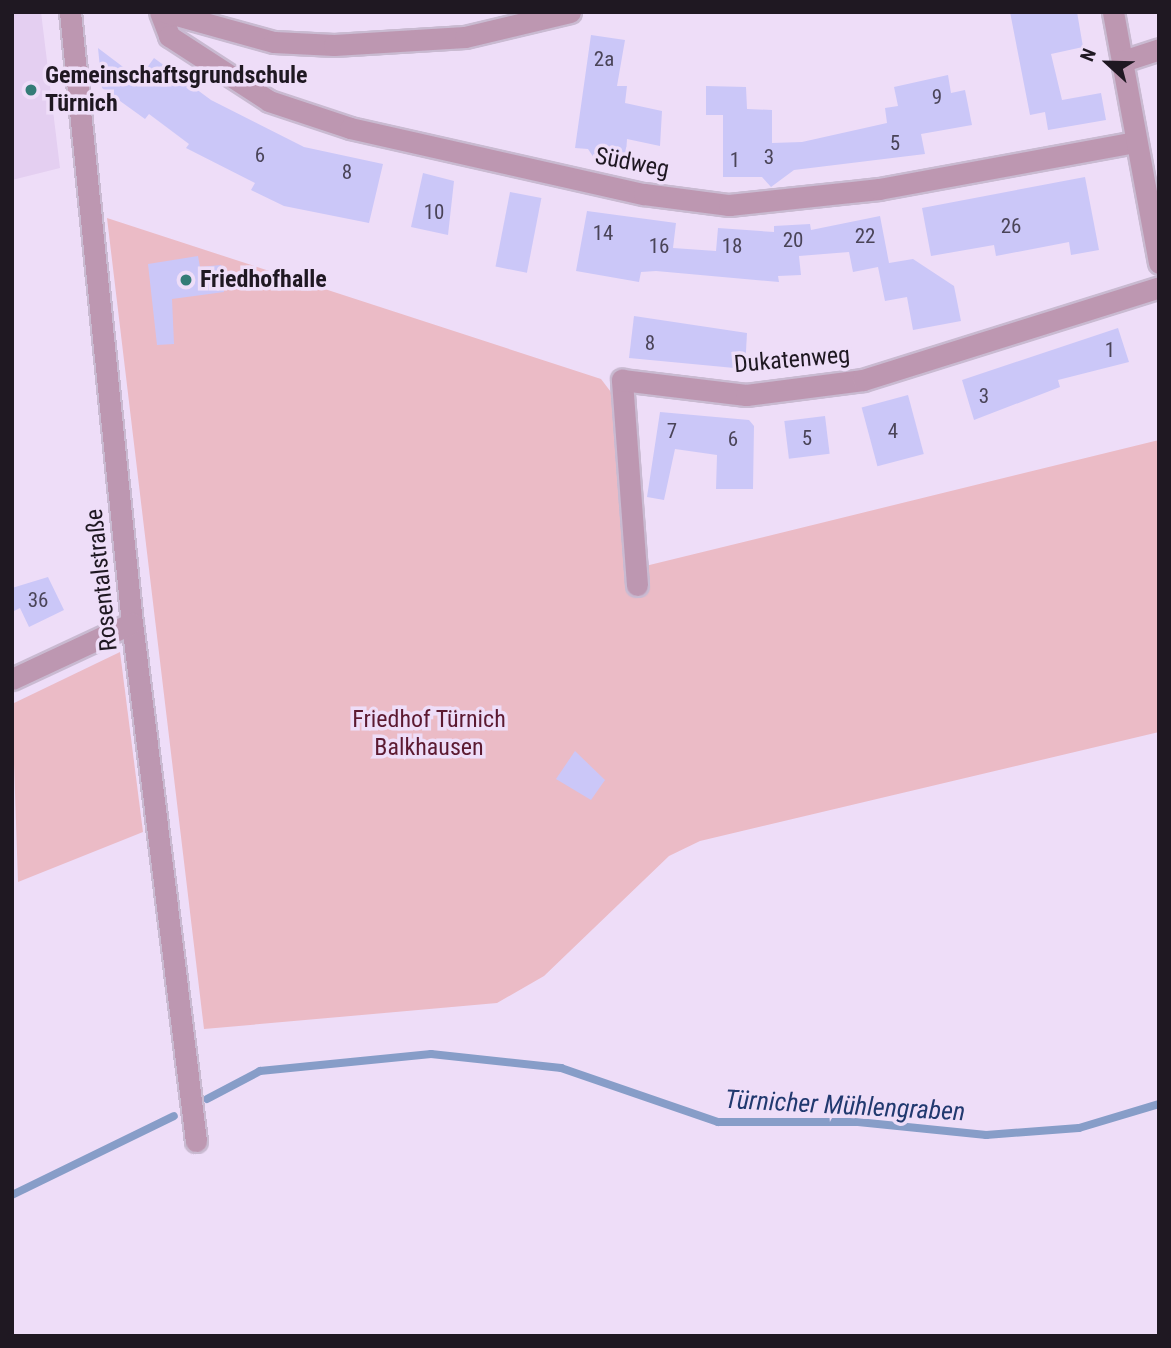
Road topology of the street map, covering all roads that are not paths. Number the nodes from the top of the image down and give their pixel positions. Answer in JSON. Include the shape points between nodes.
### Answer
{"nodes":[{"id":1,"x":70,"y":12,"type":"edge"},
{"id":2,"x":162,"y":12,"type":"edge"},
{"id":3,"x":570,"y":12,"type":"edge"},
{"id":4,"x":1113,"y":12,"type":"edge"},
{"id":5,"x":1159,"y":49,"type":"edge"},
{"id":6,"x":1122,"y":61,"type":"junction"},
{"id":7,"x":1134,"y":142,"type":"junction"},
{"id":8,"x":1159,"y":263,"type":"edge"},
{"id":9,"x":1159,"y":287,"type":"edge"},
{"id":10,"x":637,"y":584,"type":"dead end"},
{"id":11,"x":132,"y":623,"type":"junction"},
{"id":12,"x":12,"y":679,"type":"edge"},
{"id":13,"x":196,"y":1141,"type":"dead end"}],
"edges":[{"from":1,"to":11,"type":"street","name":"Rosentalstraße"},
{"from":2,"to":3,"type":"street","via":[[274,42],[334,45],[465,37]]},
{"from":2,"to":7,"type":"street","name":"Südweg","via":[[169,36],[269,101],[350,128],[644,194],[729,205],[879,190]]},
{"from":4,"to":6,"type":"street"},
{"from":5,"to":6,"type":"street"},
{"from":6,"to":7,"type":"street"},
{"from":7,"to":8,"type":"street"},
{"from":9,"to":10,"type":"street","name":"Dukatenweg","via":[[863,380],[746,395],[622,380]]},
{"from":11,"to":12,"type":"street"},
{"from":11,"to":13,"type":"street","name":"Rosentalstraße"}]}
